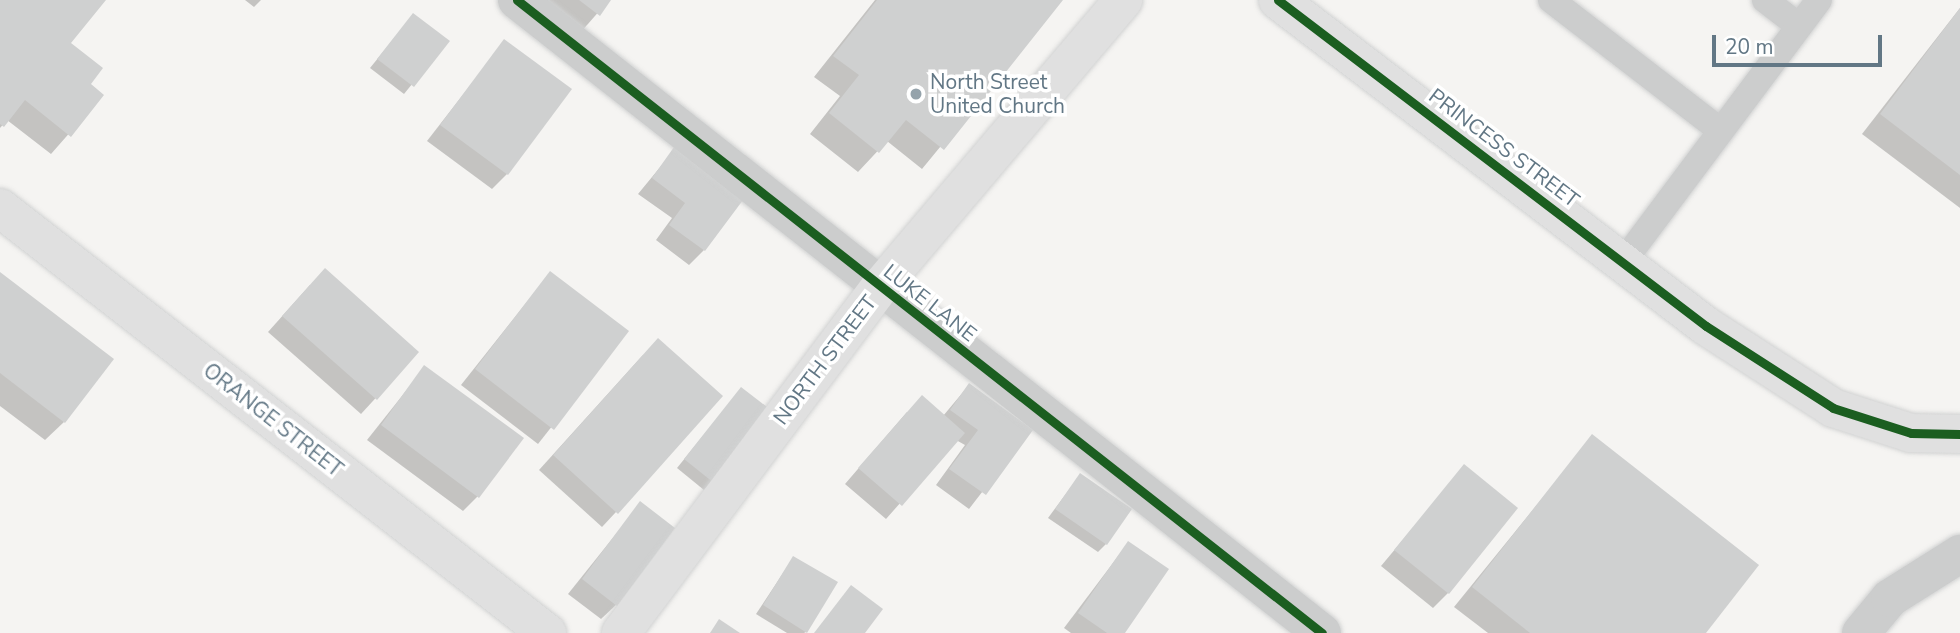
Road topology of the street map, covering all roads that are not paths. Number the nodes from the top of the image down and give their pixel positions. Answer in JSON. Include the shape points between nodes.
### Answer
{"nodes":[{"id":1,"x":517,"y":0,"type":"edge"},
{"id":2,"x":1123,"y":0,"type":"edge"},
{"id":3,"x":1278,"y":0,"type":"edge"},
{"id":4,"x":1550,"y":0,"type":"edge"},
{"id":5,"x":1765,"y":0,"type":"edge"},
{"id":6,"x":1819,"y":0,"type":"edge"},
{"id":7,"x":1799,"y":26,"type":"junction"},
{"id":8,"x":1720,"y":131,"type":"junction"},
{"id":9,"x":0,"y":208,"type":"edge"},
{"id":10,"x":1623,"y":262,"type":"junction"},
{"id":11,"x":880,"y":286,"type":"junction"},
{"id":12,"x":1960,"y":434,"type":"edge"},
{"id":13,"x":1960,"y":554,"type":"edge"},
{"id":14,"x":547,"y":633,"type":"edge"},
{"id":15,"x":621,"y":633,"type":"edge"},
{"id":16,"x":1322,"y":633,"type":"edge"},
{"id":17,"x":1861,"y":633,"type":"edge"}],
"edges":[{"from":1,"to":11,"type":"street","name":"LUKE LANE"},
{"from":2,"to":11,"type":"street","name":"NORTH STREET"},
{"from":3,"to":10,"type":"street","name":"PRINCESS STREET"},
{"from":4,"to":8,"type":"lane"},
{"from":5,"to":7,"type":"lane"},
{"from":6,"to":7,"type":"lane"},
{"from":7,"to":8,"type":"lane"},
{"from":8,"to":10,"type":"lane"},
{"from":9,"to":14,"type":"street","name":"ORANGE STREET"},
{"from":10,"to":12,"type":"street","name":"PRINCESS STREET","via":[[1706,326],[1833,408],[1912,433]]},
{"from":11,"to":15,"type":"street","name":"NORTH STREET"},
{"from":11,"to":16,"type":"street","name":"LUKE LANE"},
{"from":13,"to":17,"type":"street","via":[[1891,598]]}]}
